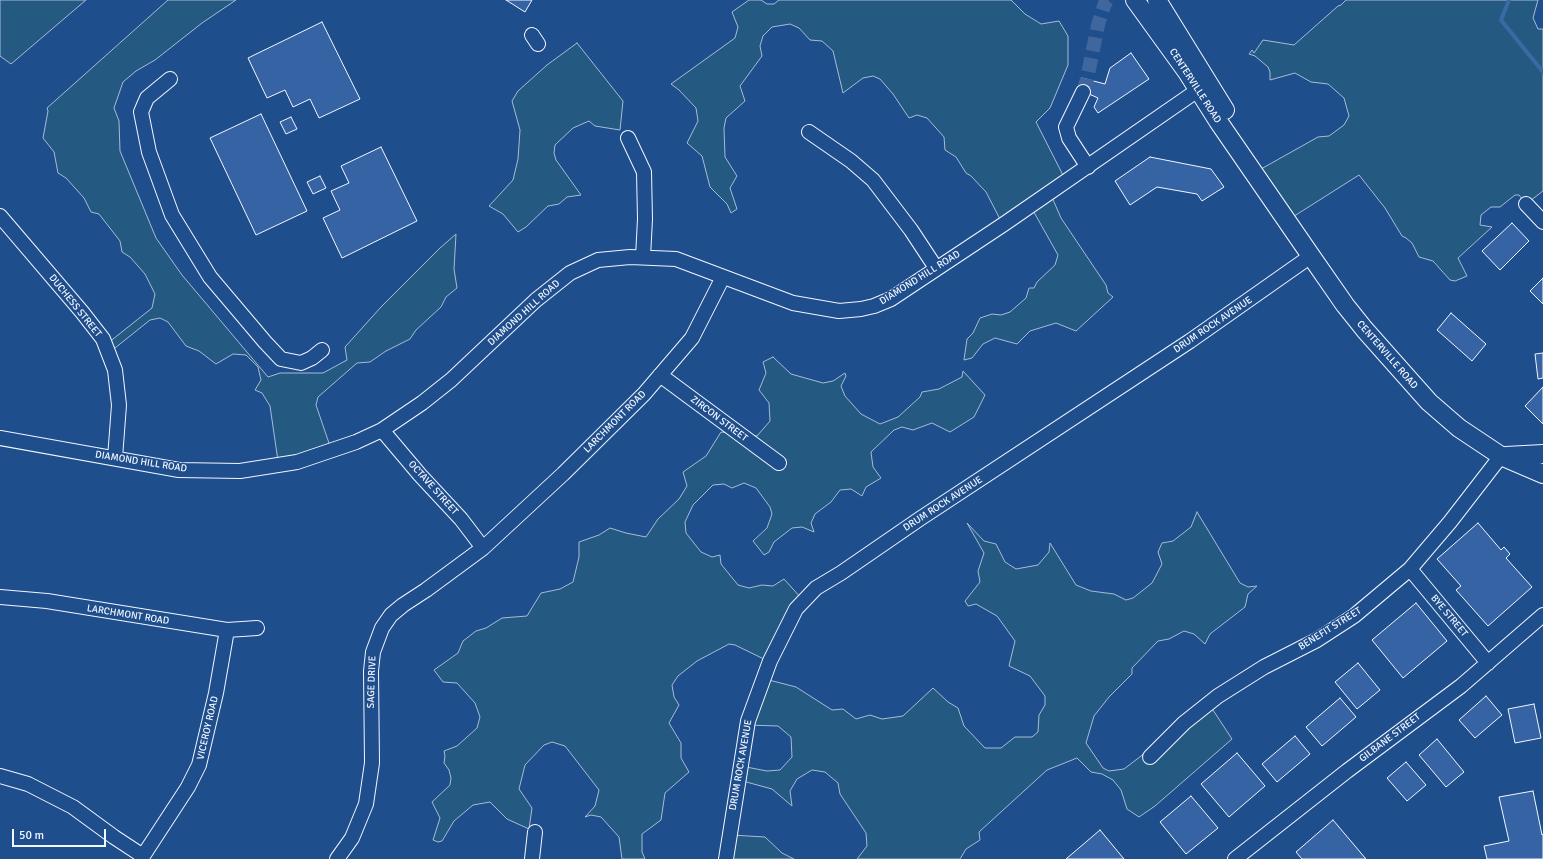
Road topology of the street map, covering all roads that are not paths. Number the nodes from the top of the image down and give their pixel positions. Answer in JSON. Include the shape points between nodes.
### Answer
{"nodes":[{"id":1,"x":1135,"y":0,"type":"edge"},
{"id":2,"x":1157,"y":0,"type":"edge"},
{"id":3,"x":170,"y":79,"type":"dead end"},
{"id":4,"x":1204,"y":87,"type":"junction"},
{"id":5,"x":1083,"y":92,"type":"tunnel mouth"},
{"id":6,"x":809,"y":132,"type":"dead end"},
{"id":7,"x":628,"y":138,"type":"dead end"},
{"id":8,"x":1088,"y":167,"type":"junction"},
{"id":9,"x":1526,"y":204,"type":"dead end"},
{"id":10,"x":0,"y":216,"type":"edge"},
{"id":11,"x":1543,"y":222,"type":"edge"},
{"id":12,"x":1311,"y":256,"type":"junction"},
{"id":13,"x":642,"y":258,"type":"junction"},
{"id":14,"x":936,"y":268,"type":"junction"},
{"id":15,"x":723,"y":277,"type":"junction"},
{"id":16,"x":322,"y":350,"type":"dead end"},
{"id":17,"x":660,"y":375,"type":"junction"},
{"id":18,"x":382,"y":430,"type":"junction"},
{"id":19,"x":0,"y":438,"type":"edge"},
{"id":20,"x":1543,"y":454,"type":"edge"},
{"id":21,"x":1501,"y":456,"type":"junction"},
{"id":22,"x":115,"y":458,"type":"junction"},
{"id":23,"x":778,"y":463,"type":"dead end"},
{"id":24,"x":1543,"y":474,"type":"edge"},
{"id":25,"x":483,"y":548,"type":"junction"},
{"id":26,"x":1410,"y":569,"type":"junction"},
{"id":27,"x":0,"y":597,"type":"edge"},
{"id":28,"x":1543,"y":615,"type":"edge"},
{"id":29,"x":257,"y":628,"type":"dead end"},
{"id":30,"x":227,"y":630,"type":"junction"},
{"id":31,"x":1488,"y":663,"type":"junction"},
{"id":32,"x":1150,"y":756,"type":"dead end"},
{"id":33,"x":0,"y":776,"type":"edge"},
{"id":34,"x":535,"y":832,"type":"dead end"},
{"id":35,"x":343,"y":856,"type":"edge"},
{"id":36,"x":142,"y":857,"type":"edge"},
{"id":37,"x":532,"y":859,"type":"edge"},
{"id":38,"x":726,"y":859,"type":"edge"},
{"id":39,"x":1236,"y":859,"type":"edge"}],
"edges":[{"from":1,"to":4,"type":"main road","name":"CENTERVILLE ROAD"},
{"from":2,"to":4,"type":"main road","name":"CENTERVILLE ROAD"},
{"from":3,"to":16,"type":"street","via":[[147,98],[141,112],[149,152],[172,215],[210,277],[281,359],[301,363]]},
{"from":4,"to":8,"type":"street","name":"DIAMOND HILL ROAD"},
{"from":4,"to":12,"type":"main road","name":"CENTERVILLE ROAD"},
{"from":5,"to":8,"type":"street","via":[[1066,127],[1069,138]]},
{"from":6,"to":14,"type":"street","via":[[873,180]]},
{"from":7,"to":13,"type":"street","via":[[644,172],[645,219]]},
{"from":8,"to":14,"type":"street","name":"DIAMOND HILL ROAD"},
{"from":9,"to":11,"type":"street"},
{"from":10,"to":22,"type":"street","name":"DUCHESS STREET","via":[[103,339],[115,370],[119,405]]},
{"from":12,"to":21,"type":"main road","name":"CENTERVILLE ROAD","via":[[1365,330],[1429,402],[1459,428]]},
{"from":12,"to":38,"type":"street","name":"DRUM ROCK AVENUE","via":[[1190,341],[816,588],[796,609],[773,654],[748,721]]},
{"from":13,"to":15,"type":"street","name":"DIAMOND HILL ROAD","via":[[676,259]]},
{"from":13,"to":18,"type":"street","name":"DIAMOND HILL ROAD","via":[[598,260],[570,273],[536,300],[450,380]]},
{"from":14,"to":15,"type":"street","name":"DIAMOND HILL ROAD","via":[[891,299],[861,309],[840,310],[793,302]]},
{"from":15,"to":17,"type":"street","name":"LARCHMONT ROAD","via":[[692,338]]},
{"from":17,"to":23,"type":"street","name":"ZIRCON STREET"},
{"from":17,"to":25,"type":"street","name":"LARCHMONT ROAD","via":[[563,474]]},
{"from":18,"to":22,"type":"street","name":"DIAMOND HILL ROAD","via":[[356,442],[297,462],[240,471],[179,470]]},
{"from":18,"to":25,"type":"street","name":"OCTAVE STREET","via":[[461,519]]},
{"from":19,"to":22,"type":"street","name":"DIAMOND HILL ROAD"},
{"from":20,"to":21,"type":"main road"},
{"from":21,"to":24,"type":"main road","name":"CENTERVILLE ROAD"},
{"from":21,"to":26,"type":"street","name":"BENEFIT STREET"},
{"from":25,"to":35,"type":"street","name":"SAGE DRIVE","via":[[403,605],[382,628],[373,652],[371,671],[372,763],[366,804]]},
{"from":26,"to":31,"type":"street","name":"BYE STREET"},
{"from":26,"to":32,"type":"street","name":"BENEFIT STREET","via":[[1354,616],[1218,696],[1184,723]]},
{"from":27,"to":30,"type":"street","name":"LARCHMONT ROAD","via":[[47,601]]},
{"from":28,"to":31,"type":"street","name":"GILBANE STREET"},
{"from":29,"to":30,"type":"street","name":"LARCHMONT ROAD"},
{"from":30,"to":36,"type":"street","name":"VICEROY ROAD","via":[[216,693],[199,765],[188,787]]},
{"from":31,"to":39,"type":"street","name":"GILBANE STREET","via":[[1461,686],[1346,770]]},
{"from":33,"to":36,"type":"street","via":[[28,784],[73,807]]},
{"from":34,"to":37,"type":"street"}]}
